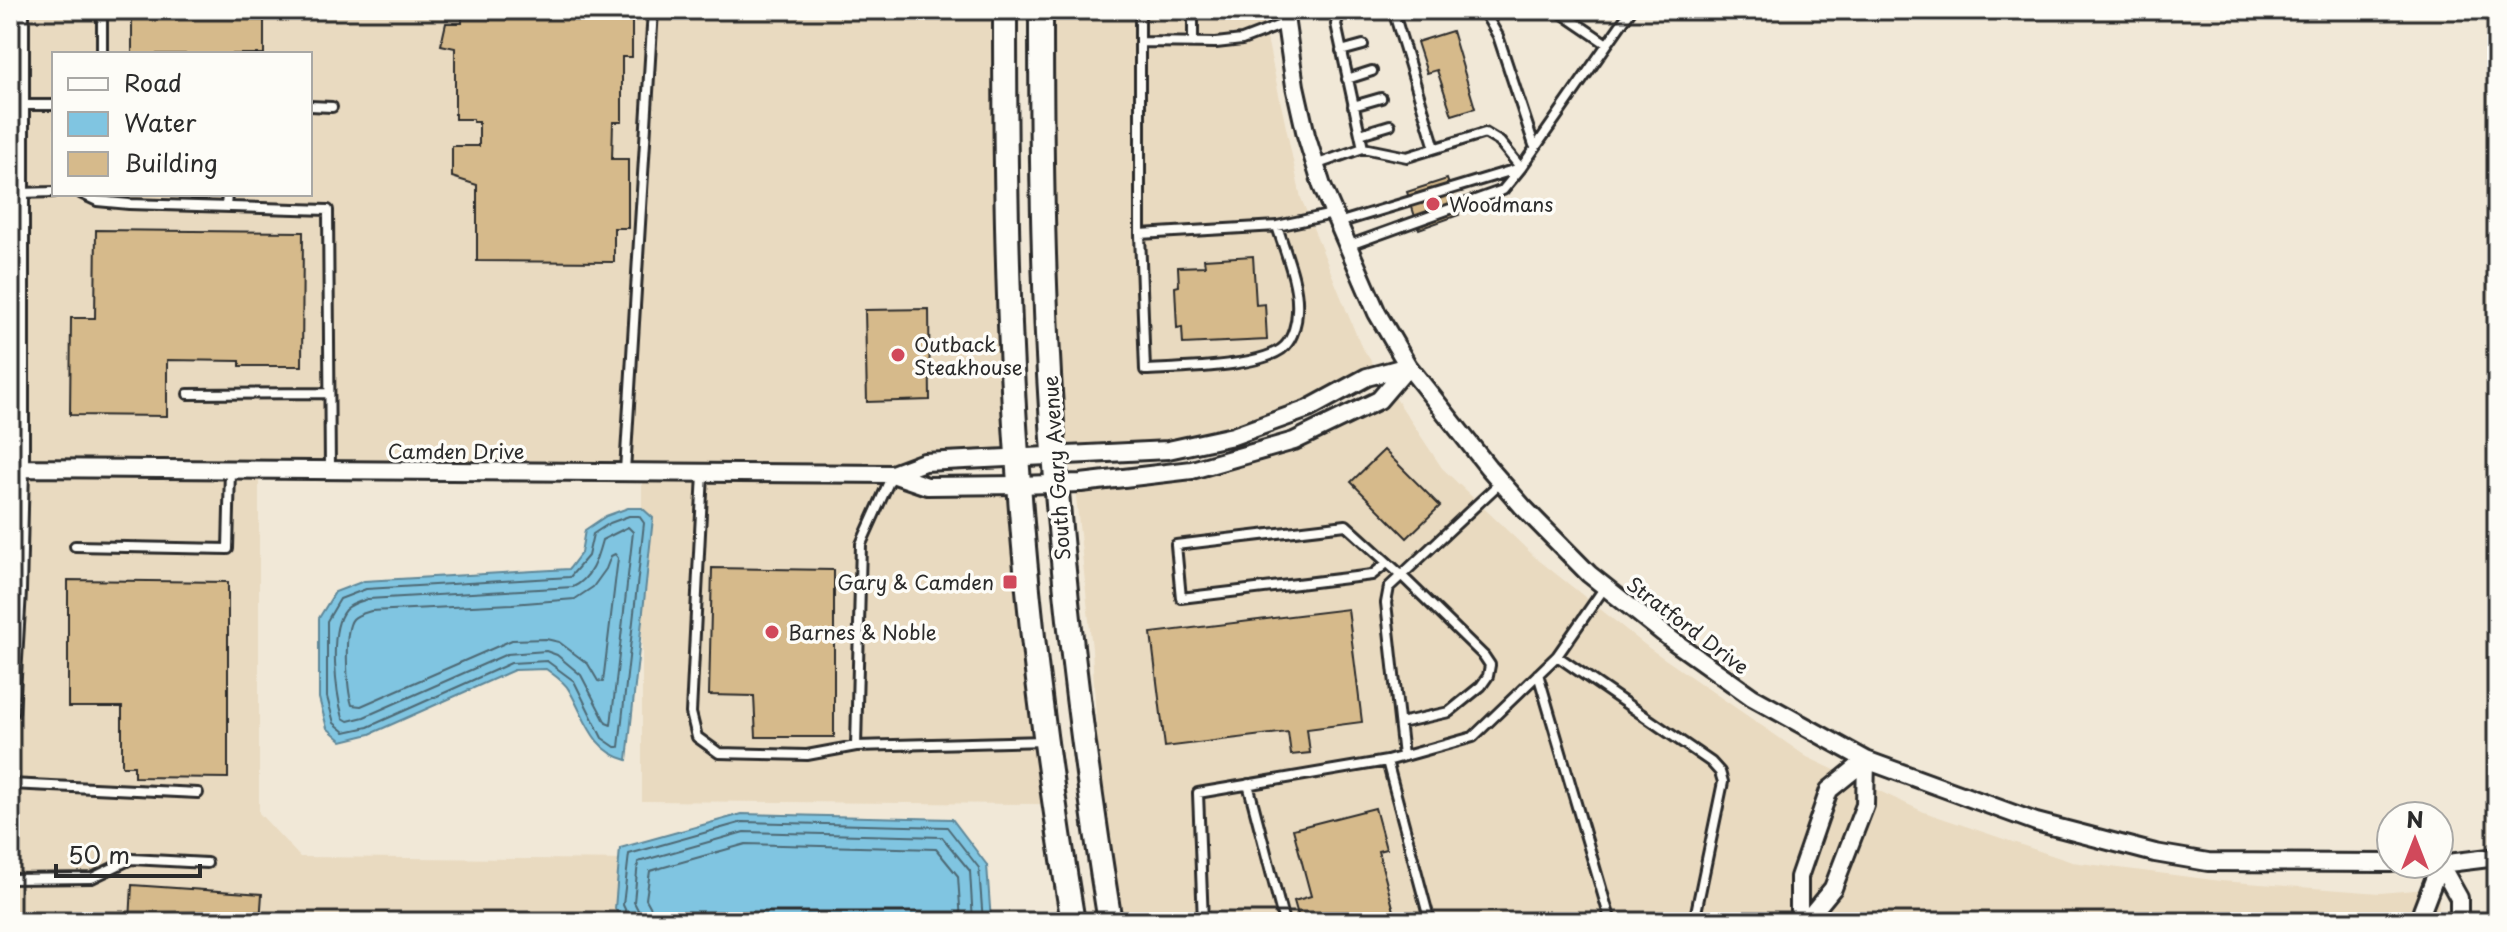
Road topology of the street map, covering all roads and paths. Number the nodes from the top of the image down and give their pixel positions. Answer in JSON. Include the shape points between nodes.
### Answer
{"nodes":[{"id":1,"x":20,"y":10,"type":"edge"},
{"id":2,"x":102,"y":10,"type":"edge"},
{"id":3,"x":653,"y":10,"type":"edge"},
{"id":4,"x":1005,"y":10,"type":"edge"},
{"id":5,"x":1041,"y":10,"type":"edge"},
{"id":6,"x":1140,"y":10,"type":"edge"},
{"id":7,"x":1193,"y":10,"type":"edge"},
{"id":8,"x":1341,"y":10,"type":"edge"},
{"id":9,"x":1393,"y":10,"type":"edge"},
{"id":10,"x":1483,"y":10,"type":"edge"},
{"id":11,"x":1557,"y":10,"type":"edge"},
{"id":12,"x":1631,"y":10,"type":"edge"},
{"id":13,"x":1285,"y":17,"type":"edge"},
{"id":14,"x":1400,"y":33,"type":"junction"},
{"id":15,"x":1387,"y":37,"type":"dead end"},
{"id":16,"x":15,"y":40,"type":"edge"},
{"id":17,"x":1140,"y":42,"type":"junction"},
{"id":18,"x":1193,"y":43,"type":"junction"},
{"id":19,"x":1607,"y":44,"type":"junction"},
{"id":20,"x":1363,"y":45,"type":"dead end"},
{"id":21,"x":1341,"y":51,"type":"junction"},
{"id":22,"x":102,"y":52,"type":"edge"},
{"id":23,"x":1408,"y":58,"type":"junction"},
{"id":24,"x":1396,"y":64,"type":"dead end"},
{"id":25,"x":1372,"y":71,"type":"dead end"},
{"id":26,"x":1347,"y":79,"type":"junction"},
{"id":27,"x":1416,"y":86,"type":"junction"},
{"id":28,"x":1404,"y":90,"type":"dead end"},
{"id":29,"x":1381,"y":98,"type":"dead end"},
{"id":30,"x":20,"y":105,"type":"junction"},
{"id":31,"x":52,"y":105,"type":"edge"},
{"id":32,"x":312,"y":106,"type":"edge"},
{"id":33,"x":1353,"y":106,"type":"junction"},
{"id":34,"x":332,"y":107,"type":"dead end"},
{"id":35,"x":1424,"y":112,"type":"junction"},
{"id":36,"x":1413,"y":116,"type":"dead end"},
{"id":37,"x":1390,"y":125,"type":"dead end"},
{"id":38,"x":1360,"y":134,"type":"junction"},
{"id":39,"x":1534,"y":145,"type":"junction"},
{"id":40,"x":1363,"y":148,"type":"junction"},
{"id":41,"x":1435,"y":148,"type":"junction"},
{"id":42,"x":1315,"y":165,"type":"junction"},
{"id":43,"x":1521,"y":168,"type":"junction"},
{"id":44,"x":52,"y":192,"type":"edge"},
{"id":45,"x":20,"y":193,"type":"junction"},
{"id":46,"x":86,"y":196,"type":"edge"},
{"id":47,"x":227,"y":196,"type":"edge"},
{"id":48,"x":226,"y":207,"type":"junction"},
{"id":49,"x":1335,"y":219,"type":"junction"},
{"id":50,"x":1277,"y":226,"type":"junction"},
{"id":51,"x":1140,"y":234,"type":"junction"},
{"id":52,"x":1347,"y":246,"type":"junction"},
{"id":53,"x":15,"y":334,"type":"edge"},
{"id":54,"x":1408,"y":366,"type":"junction"},
{"id":55,"x":329,"y":393,"type":"junction"},
{"id":56,"x":188,"y":394,"type":"dead end"},
{"id":57,"x":1054,"y":456,"type":"junction"},
{"id":58,"x":1017,"y":458,"type":"junction"},
{"id":59,"x":20,"y":468,"type":"junction"},
{"id":60,"x":230,"y":469,"type":"junction"},
{"id":61,"x":330,"y":470,"type":"junction"},
{"id":62,"x":625,"y":472,"type":"junction"},
{"id":63,"x":703,"y":473,"type":"junction"},
{"id":64,"x":892,"y":474,"type":"junction"},
{"id":65,"x":1501,"y":482,"type":"junction"},
{"id":66,"x":1056,"y":484,"type":"junction"},
{"id":67,"x":1019,"y":485,"type":"junction"},
{"id":68,"x":75,"y":546,"type":"dead end"},
{"id":69,"x":1387,"y":563,"type":"junction"},
{"id":70,"x":1401,"y":575,"type":"junction"},
{"id":71,"x":1605,"y":587,"type":"junction"},
{"id":72,"x":1557,"y":656,"type":"junction"},
{"id":73,"x":1538,"y":674,"type":"junction"},
{"id":74,"x":10,"y":710,"type":"edge"},
{"id":75,"x":1400,"y":723,"type":"junction"},
{"id":76,"x":1046,"y":741,"type":"junction"},
{"id":77,"x":856,"y":746,"type":"junction"},
{"id":78,"x":1403,"y":756,"type":"junction"},
{"id":79,"x":1866,"y":760,"type":"junction"},
{"id":80,"x":1387,"y":761,"type":"junction"},
{"id":81,"x":10,"y":784,"type":"edge"},
{"id":82,"x":1248,"y":784,"type":"junction"},
{"id":83,"x":198,"y":793,"type":"dead end"},
{"id":84,"x":2497,"y":857,"type":"edge"},
{"id":85,"x":2455,"y":862,"type":"edge"},
{"id":86,"x":207,"y":863,"type":"dead end"},
{"id":87,"x":2375,"y":863,"type":"edge"},
{"id":88,"x":10,"y":879,"type":"edge"},
{"id":89,"x":2434,"y":880,"type":"edge"},
{"id":90,"x":2449,"y":880,"type":"edge"},
{"id":91,"x":1073,"y":922,"type":"edge"},
{"id":92,"x":1110,"y":922,"type":"edge"},
{"id":93,"x":1203,"y":922,"type":"edge"},
{"id":94,"x":1284,"y":922,"type":"edge"},
{"id":95,"x":1430,"y":922,"type":"edge"},
{"id":96,"x":1611,"y":922,"type":"edge"},
{"id":97,"x":1694,"y":922,"type":"edge"},
{"id":98,"x":1799,"y":922,"type":"edge"},
{"id":99,"x":1805,"y":922,"type":"edge"},
{"id":100,"x":2423,"y":922,"type":"edge"},
{"id":101,"x":2459,"y":922,"type":"edge"}],
"edges":[{"from":1,"to":16,"type":"street"},
{"from":2,"to":22,"type":"lane"},
{"from":3,"to":62,"type":"lane"},
{"from":4,"to":58,"type":"main road","name":"South Gary Avenue","via":[[1005,187]]},
{"from":5,"to":57,"type":"main road","name":"South Gary Avenue","via":[[1042,185]]},
{"from":6,"to":17,"type":"lane"},
{"from":7,"to":18,"type":"lane"},
{"from":8,"to":21,"type":"lane","via":[[1336,24]]},
{"from":9,"to":14,"type":"lane"},
{"from":10,"to":39,"type":"lane","via":[[1498,36]]},
{"from":11,"to":19,"type":"lane"},
{"from":12,"to":19,"type":"lane"},
{"from":13,"to":18,"type":"lane","via":[[1242,40]]},
{"from":13,"to":42,"type":"street","name":"Stratford Drive"},
{"from":14,"to":15,"type":"lane"},
{"from":14,"to":23,"type":"lane"},
{"from":16,"to":30,"type":"street"},
{"from":17,"to":18,"type":"lane"},
{"from":17,"to":51,"type":"lane"},
{"from":19,"to":39,"type":"lane"},
{"from":20,"to":21,"type":"lane"},
{"from":21,"to":26,"type":"lane"},
{"from":23,"to":24,"type":"lane"},
{"from":23,"to":27,"type":"lane"},
{"from":25,"to":26,"type":"lane"},
{"from":26,"to":33,"type":"lane"},
{"from":27,"to":28,"type":"lane"},
{"from":27,"to":35,"type":"lane"},
{"from":29,"to":33,"type":"lane"},
{"from":30,"to":31,"type":"lane"},
{"from":30,"to":45,"type":"street"},
{"from":32,"to":34,"type":"lane"},
{"from":33,"to":38,"type":"lane"},
{"from":35,"to":36,"type":"lane"},
{"from":35,"to":41,"type":"lane"},
{"from":37,"to":38,"type":"lane"},
{"from":38,"to":40,"type":"lane"},
{"from":39,"to":43,"type":"lane"},
{"from":40,"to":41,"type":"lane","via":[[1407,157]]},
{"from":40,"to":42,"type":"lane"},
{"from":41,"to":43,"type":"lane","via":[[1485,133],[1500,142]]},
{"from":42,"to":49,"type":"street","name":"Stratford Drive"},
{"from":43,"to":49,"type":"lane"},
{"from":43,"to":52,"type":"lane","via":[[1503,190]]},
{"from":44,"to":45,"type":"lane"},
{"from":45,"to":53,"type":"street"},
{"from":46,"to":48,"type":"lane","via":[[129,204]]},
{"from":47,"to":48,"type":"lane"},
{"from":48,"to":55,"type":"lane","via":[[328,210]]},
{"from":49,"to":50,"type":"lane"},
{"from":49,"to":52,"type":"street","name":"Stratford Drive"},
{"from":50,"to":51,"type":"lane"},
{"from":50,"to":51,"type":"lane","via":[[1297,310],[1284,347],[1228,365],[1159,370],[1145,370]]},
{"from":52,"to":54,"type":"street","name":"Stratford Drive"},
{"from":53,"to":59,"type":"street"},
{"from":54,"to":57,"type":"street","name":"Camden Drive","via":[[1367,377],[1308,409],[1233,436],[1168,450]]},
{"from":54,"to":65,"type":"street","name":"Stratford Drive"},
{"from":54,"to":66,"type":"street","name":"Camden Drive","via":[[1379,400],[1294,441],[1192,470]]},
{"from":55,"to":56,"type":"lane"},
{"from":55,"to":61,"type":"lane"},
{"from":57,"to":58,"type":"street","name":"Camden Drive"},
{"from":57,"to":66,"type":"main road","name":"South Gary Avenue"},
{"from":58,"to":64,"type":"street","name":"Camden Drive","via":[[924,462]]},
{"from":58,"to":67,"type":"main road","name":"South Gary Avenue"},
{"from":59,"to":60,"type":"street","name":"Camden Drive"},
{"from":59,"to":74,"type":"street"},
{"from":60,"to":61,"type":"street","name":"Camden Drive"},
{"from":60,"to":68,"type":"lane","via":[[228,549]]},
{"from":61,"to":62,"type":"street","name":"Camden Drive"},
{"from":62,"to":63,"type":"street","name":"Camden Drive"},
{"from":63,"to":64,"type":"street","name":"Camden Drive"},
{"from":63,"to":77,"type":"lane","via":[[691,713],[697,737],[719,753],[807,755]]},
{"from":64,"to":67,"type":"street","name":"Camden Drive","via":[[927,486]]},
{"from":64,"to":77,"type":"lane","via":[[861,544]]},
{"from":65,"to":70,"type":"lane"},
{"from":65,"to":71,"type":"street","name":"Stratford Drive"},
{"from":66,"to":67,"type":"street","name":"Camden Drive"},
{"from":66,"to":92,"type":"main road","name":"South Gary Avenue","via":[[1082,730]]},
{"from":67,"to":76,"type":"main road","name":"South Gary Avenue"},
{"from":69,"to":69,"type":"lane","via":[[1346,525],[1176,545],[1181,598],[1372,575]]},
{"from":69,"to":70,"type":"lane"},
{"from":70,"to":75,"type":"lane","via":[[1389,587],[1386,603]]},
{"from":70,"to":75,"type":"lane","via":[[1490,665],[1481,686],[1449,712]]},
{"from":71,"to":72,"type":"lane"},
{"from":71,"to":79,"type":"street","name":"Stratford Drive","via":[[1741,690]]},
{"from":72,"to":73,"type":"lane"},
{"from":72,"to":97,"type":"lane","via":[[1720,772],[1723,791]]},
{"from":73,"to":78,"type":"lane","via":[[1473,737]]},
{"from":73,"to":96,"type":"lane"},
{"from":75,"to":78,"type":"lane"},
{"from":76,"to":77,"type":"lane"},
{"from":76,"to":91,"type":"main road","name":"South Gary Avenue"},
{"from":78,"to":80,"type":"lane"},
{"from":79,"to":87,"type":"street","name":"Stratford Drive","via":[[2036,822],[2155,853],[2208,862]]},
{"from":79,"to":98,"type":"street","via":[[1829,790],[1799,877]]},
{"from":79,"to":99,"type":"street","via":[[1865,805],[1833,888]]},
{"from":80,"to":82,"type":"lane"},
{"from":80,"to":95,"type":"lane"},
{"from":81,"to":83,"type":"lane"},
{"from":82,"to":93,"type":"lane","via":[[1198,793]]},
{"from":82,"to":94,"type":"lane"},
{"from":84,"to":85,"type":"street"},
{"from":86,"to":88,"type":"lane","via":[[131,859],[92,878]]},
{"from":89,"to":100,"type":"street"},
{"from":90,"to":101,"type":"street","via":[[2459,898]]}]}
